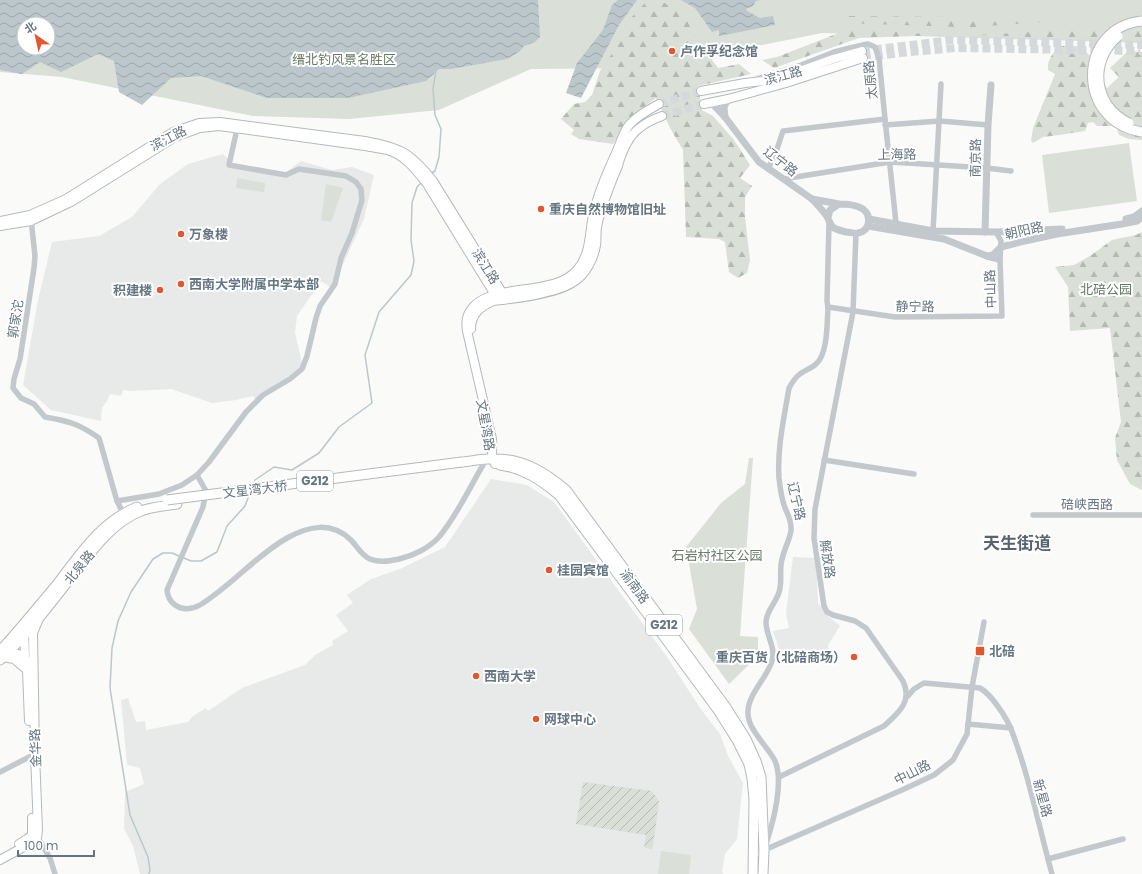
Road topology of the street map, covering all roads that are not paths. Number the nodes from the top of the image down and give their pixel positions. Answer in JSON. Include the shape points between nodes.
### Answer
{"nodes":[{"id":1,"x":1142,"y":21,"type":"edge"},
{"id":2,"x":1142,"y":26,"type":"edge"},
{"id":3,"x":745,"y":82,"type":"junction"},
{"id":4,"x":941,"y":84,"type":"dead end"},
{"id":5,"x":991,"y":85,"type":"dead end"},
{"id":6,"x":701,"y":91,"type":"tunnel mouth"},
{"id":7,"x":728,"y":100,"type":"junction"},
{"id":8,"x":708,"y":103,"type":"joint"},
{"id":9,"x":659,"y":104,"type":"tunnel mouth"},
{"id":10,"x":662,"y":116,"type":"tunnel mouth"},
{"id":11,"x":725,"y":117,"type":"junction"},
{"id":12,"x":940,"y":121,"type":"junction"},
{"id":13,"x":885,"y":122,"type":"junction"},
{"id":14,"x":988,"y":126,"type":"junction"},
{"id":15,"x":1142,"y":126,"type":"edge"},
{"id":16,"x":237,"y":129,"type":"junction"},
{"id":17,"x":1142,"y":132,"type":"edge"},
{"id":18,"x":387,"y":148,"type":"junction"},
{"id":19,"x":890,"y":162,"type":"junction"},
{"id":20,"x":937,"y":165,"type":"junction"},
{"id":21,"x":987,"y":168,"type":"junction"},
{"id":22,"x":768,"y":169,"type":"junction"},
{"id":23,"x":1011,"y":171,"type":"dead end"},
{"id":24,"x":783,"y":179,"type":"junction"},
{"id":25,"x":812,"y":199,"type":"junction"},
{"id":26,"x":839,"y":204,"type":"junction"},
{"id":27,"x":1142,"y":212,"type":"edge"},
{"id":28,"x":1142,"y":217,"type":"edge"},
{"id":29,"x":31,"y":218,"type":"junction"},
{"id":30,"x":828,"y":220,"type":"junction"},
{"id":31,"x":0,"y":221,"type":"edge"},
{"id":32,"x":869,"y":223,"type":"junction"},
{"id":33,"x":896,"y":223,"type":"junction"},
{"id":34,"x":0,"y":226,"type":"edge"},
{"id":35,"x":933,"y":231,"type":"junction"},
{"id":36,"x":1016,"y":231,"type":"junction"},
{"id":37,"x":985,"y":232,"type":"junction"},
{"id":38,"x":996,"y":232,"type":"junction"},
{"id":39,"x":856,"y":233,"type":"junction"},
{"id":40,"x":1016,"y":243,"type":"junction"},
{"id":41,"x":1001,"y":247,"type":"junction"},
{"id":42,"x":987,"y":256,"type":"junction"},
{"id":43,"x":1000,"y":260,"type":"junction"},
{"id":44,"x":500,"y":296,"type":"junction"},
{"id":45,"x":828,"y":307,"type":"junction"},
{"id":46,"x":853,"y":312,"type":"junction"},
{"id":47,"x":1002,"y":316,"type":"joint"},
{"id":48,"x":495,"y":460,"type":"junction"},
{"id":49,"x":824,"y":460,"type":"junction"},
{"id":50,"x":462,"y":465,"type":"junction"},
{"id":51,"x":483,"y":465,"type":"junction"},
{"id":52,"x":914,"y":474,"type":"dead end"},
{"id":53,"x":197,"y":475,"type":"junction"},
{"id":54,"x":167,"y":500,"type":"joint"},
{"id":55,"x":116,"y":501,"type":"junction"},
{"id":56,"x":177,"y":504,"type":"joint"},
{"id":57,"x":123,"y":513,"type":"junction"},
{"id":58,"x":1033,"y":515,"type":"dead end"},
{"id":59,"x":1142,"y":515,"type":"edge"},
{"id":60,"x":40,"y":616,"type":"junction"},
{"id":61,"x":983,"y":625,"type":"dead end"},
{"id":62,"x":24,"y":630,"type":"junction"},
{"id":63,"x":2,"y":655,"type":"edge"},
{"id":64,"x":25,"y":657,"type":"junction"},
{"id":65,"x":30,"y":669,"type":"junction"},
{"id":66,"x":972,"y":687,"type":"junction"},
{"id":67,"x":908,"y":696,"type":"junction"},
{"id":68,"x":968,"y":724,"type":"junction"},
{"id":69,"x":1011,"y":728,"type":"junction"},
{"id":70,"x":32,"y":755,"type":"junction"},
{"id":71,"x":0,"y":772,"type":"edge"},
{"id":72,"x":779,"y":777,"type":"junction"},
{"id":73,"x":33,"y":828,"type":"junction"},
{"id":74,"x":37,"y":838,"type":"junction"},
{"id":75,"x":27,"y":839,"type":"junction"},
{"id":76,"x":1123,"y":840,"type":"dead end"},
{"id":77,"x":764,"y":851,"type":"junction"},
{"id":78,"x":0,"y":854,"type":"edge"},
{"id":79,"x":753,"y":855,"type":"junction"},
{"id":80,"x":1048,"y":859,"type":"junction"},
{"id":81,"x":0,"y":860,"type":"edge"},
{"id":82,"x":54,"y":874,"type":"edge"},
{"id":83,"x":753,"y":874,"type":"edge"},
{"id":84,"x":763,"y":874,"type":"edge"},
{"id":85,"x":1052,"y":874,"type":"edge"}],
"edges":[{"from":1,"to":17,"type":"main road","bridge":true,"via":[[1122,26],[1104,41],[1097,51],[1092,77],[1093,89],[1104,111],[1118,124],[1132,131]]},
{"from":2,"to":15,"type":"main road","bridge":true,"via":[[1125,31],[1109,45],[1099,66],[1099,77],[1103,98],[1110,108],[1122,119]]},
{"from":3,"to":6,"type":"main road","name":"滨江路"},
{"from":3,"to":7,"type":"main road","name":"滨江路","via":[[770,79],[833,59],[863,54],[786,83]]},
{"from":3,"to":13,"type":"street","name":"太原路","via":[[834,52],[868,44],[875,47],[879,58]]},
{"from":4,"to":12,"type":"street"},
{"from":5,"to":14,"type":"street","name":"南京路"},
{"from":7,"to":8,"type":"main road","name":"滨江路"},
{"from":7,"to":11,"type":"street","via":[[724,107]]},
{"from":8,"to":11,"type":"street","name":"辽宁路"},
{"from":9,"to":44,"type":"main road","name":"文星湾路","via":[[646,111],[629,126],[621,140],[598,195],[588,248],[579,268],[562,281]]},
{"from":10,"to":44,"type":"main road","name":"文星湾路","via":[[648,121],[627,143],[600,215],[596,247],[581,276],[558,290]]},
{"from":11,"to":22,"type":"street","name":"辽宁路","via":[[759,162]]},
{"from":12,"to":13,"type":"street"},
{"from":12,"to":14,"type":"street"},
{"from":12,"to":20,"type":"street"},
{"from":13,"to":19,"type":"street","name":"太原路"},
{"from":13,"to":22,"type":"street","via":[[783,131]]},
{"from":14,"to":21,"type":"street","name":"南京路"},
{"from":16,"to":18,"type":"main road","name":"滨江路"},
{"from":16,"to":29,"type":"main road","name":"滨江路","via":[[219,126],[200,128],[175,137],[72,202]]},
{"from":16,"to":53,"type":"street","via":[[228,165],[286,175],[299,169],[346,176],[356,182],[361,189],[362,200],[341,258],[335,284],[320,306],[302,369],[263,395],[246,412]]},
{"from":18,"to":29,"type":"main road","name":"滨江路","via":[[365,141],[220,122],[200,122],[173,132]]},
{"from":18,"to":44,"type":"main road","name":"滨江路","via":[[416,169],[454,222]]},
{"from":19,"to":20,"type":"street","name":"上海路"},
{"from":19,"to":24,"type":"street","name":"上海路"},
{"from":19,"to":33,"type":"street","name":"太原路"},
{"from":20,"to":21,"type":"street","name":"上海路"},
{"from":20,"to":35,"type":"street"},
{"from":21,"to":23,"type":"street","name":"上海路"},
{"from":21,"to":37,"type":"street","name":"南京路"},
{"from":22,"to":24,"type":"street","name":"辽宁路"},
{"from":24,"to":25,"type":"street","name":"辽宁路"},
{"from":25,"to":26,"type":"street","name":"辽宁路"},
{"from":25,"to":30,"type":"street","name":"辽宁路"},
{"from":26,"to":30,"type":"street","via":[[830,210]]},
{"from":26,"to":32,"type":"street","via":[[863,210],[868,214]]},
{"from":27,"to":36,"type":"street","via":[[1121,220],[1055,230]]},
{"from":28,"to":40,"type":"street","name":"朝阳路","via":[[1137,221]]},
{"from":29,"to":31,"type":"main road","name":"滨江路"},
{"from":29,"to":34,"type":"main road","name":"滨江路"},
{"from":29,"to":55,"type":"street","name":"郭家沱","via":[[34,268],[20,360],[13,388],[21,398],[34,404],[45,417],[66,420],[85,428],[99,438]]},
{"from":30,"to":39,"type":"street","via":[[836,229]]},
{"from":30,"to":45,"type":"street","name":"辽宁路"},
{"from":32,"to":33,"type":"street"},
{"from":32,"to":39,"type":"street","via":[[862,232]]},
{"from":32,"to":42,"type":"street","via":[[944,240]]},
{"from":33,"to":35,"type":"street"},
{"from":35,"to":37,"type":"street"},
{"from":36,"to":38,"type":"street"},
{"from":36,"to":40,"type":"street","via":[[1011,237]]},
{"from":37,"to":38,"type":"street"},
{"from":38,"to":41,"type":"street"},
{"from":39,"to":46,"type":"street","name":"解放路"},
{"from":40,"to":41,"type":"street","name":"朝阳路"},
{"from":41,"to":42,"type":"street","name":"朝阳路","via":[[993,255]]},
{"from":41,"to":43,"type":"street","name":"中山路"},
{"from":42,"to":43,"type":"street"},
{"from":43,"to":47,"type":"street","name":"中山路"},
{"from":44,"to":48,"type":"main road","name":"文星湾路","via":[[476,312],[471,324],[497,442]]},
{"from":45,"to":46,"type":"street","name":"静宁路"},
{"from":45,"to":72,"type":"street","name":"辽宁路","via":[[822,357],[800,374],[789,388],[778,456],[781,496],[790,517],[790,531],[780,567],[779,594],[768,613],[766,623],[773,647],[772,659],[748,707],[750,724],[774,759]]},
{"from":46,"to":47,"type":"street","name":"静宁路","via":[[896,317]]},
{"from":46,"to":49,"type":"street","name":"解放路"},
{"from":48,"to":50,"type":"main road","name":"渝南路","number":"G212"},
{"from":48,"to":51,"type":"main road","name":"渝南路","number":"G212"},
{"from":48,"to":77,"type":"main road","name":"渝南路","number":"G212","via":[[522,463],[537,469],[566,490],[733,719],[746,739],[761,777]]},
{"from":48,"to":79,"type":"main road","name":"渝南路","number":"G212","via":[[533,475],[559,495],[718,710],[749,764],[754,799]]},
{"from":49,"to":52,"type":"street"},
{"from":49,"to":67,"type":"street","name":"解放路","via":[[815,509],[814,538],[824,606],[827,612],[855,621],[866,628],[903,681]]},
{"from":50,"to":51,"type":"main road","name":"渝南路","number":"G212"},
{"from":50,"to":54,"type":"main road","name":"文星湾大桥","number":"G212","bridge":true},
{"from":50,"to":56,"type":"main road","name":"文星湾大桥","number":"G212"},
{"from":51,"to":53,"type":"street","via":[[438,538],[408,557],[384,562],[369,559],[339,531],[333,528],[314,528],[298,533],[276,546],[200,605],[182,608],[171,602],[167,590],[203,507],[206,491]]},
{"from":53,"to":55,"type":"street","via":[[182,485],[159,494]]},
{"from":54,"to":57,"type":"main road","name":"北泉路","number":"G212"},
{"from":55,"to":57,"type":"street","name":"郭家沱"},
{"from":56,"to":60,"type":"main road","name":"北泉路","number":"G212","via":[[142,511],[111,530]]},
{"from":57,"to":62,"type":"main road","name":"北泉路","number":"G212","via":[[106,525],[92,541]]},
{"from":58,"to":59,"type":"street","name":"碚峡西路"},
{"from":60,"to":62,"type":"main road","name":"北泉路","number":"G212"},
{"from":60,"to":65,"type":"main road","name":"金华路","via":[[33,633]]},
{"from":61,"to":66,"type":"street","name":"中山路"},
{"from":62,"to":63,"type":"main road","name":"北泉路","number":"G212"},
{"from":62,"to":64,"type":"main road"},
{"from":63,"to":64,"type":"main road","via":[[18,653]]},
{"from":63,"to":65,"type":"main road"},
{"from":64,"to":65,"type":"main road"},
{"from":65,"to":70,"type":"main road","name":"金华路"},
{"from":66,"to":67,"type":"street","via":[[924,683]]},
{"from":66,"to":68,"type":"street","name":"中山路"},
{"from":66,"to":69,"type":"street","name":"新星路","via":[[987,692]]},
{"from":67,"to":72,"type":"street","via":[[896,715],[884,726]]},
{"from":68,"to":69,"type":"street"},
{"from":68,"to":77,"type":"street","name":"中山路","via":[[964,740],[953,760],[934,775]]},
{"from":69,"to":80,"type":"street","name":"新星路"},
{"from":70,"to":71,"type":"street"},
{"from":70,"to":73,"type":"main road","name":"金华路"},
{"from":70,"to":74,"type":"main road","name":"金华路"},
{"from":72,"to":77,"type":"street","name":"辽宁路","via":[[773,823]]},
{"from":73,"to":74,"type":"street"},
{"from":73,"to":75,"type":"main road"},
{"from":74,"to":75,"type":"street"},
{"from":74,"to":81,"type":"main road"},
{"from":74,"to":82,"type":"street","via":[[50,858]]},
{"from":75,"to":78,"type":"main road"},
{"from":76,"to":80,"type":"street"},
{"from":77,"to":79,"type":"street","name":"中山路"},
{"from":77,"to":84,"type":"main road","name":"渝南路","number":"G212"},
{"from":79,"to":83,"type":"main road","name":"渝南路","number":"G212"},
{"from":80,"to":85,"type":"street","name":"新星路"}]}
